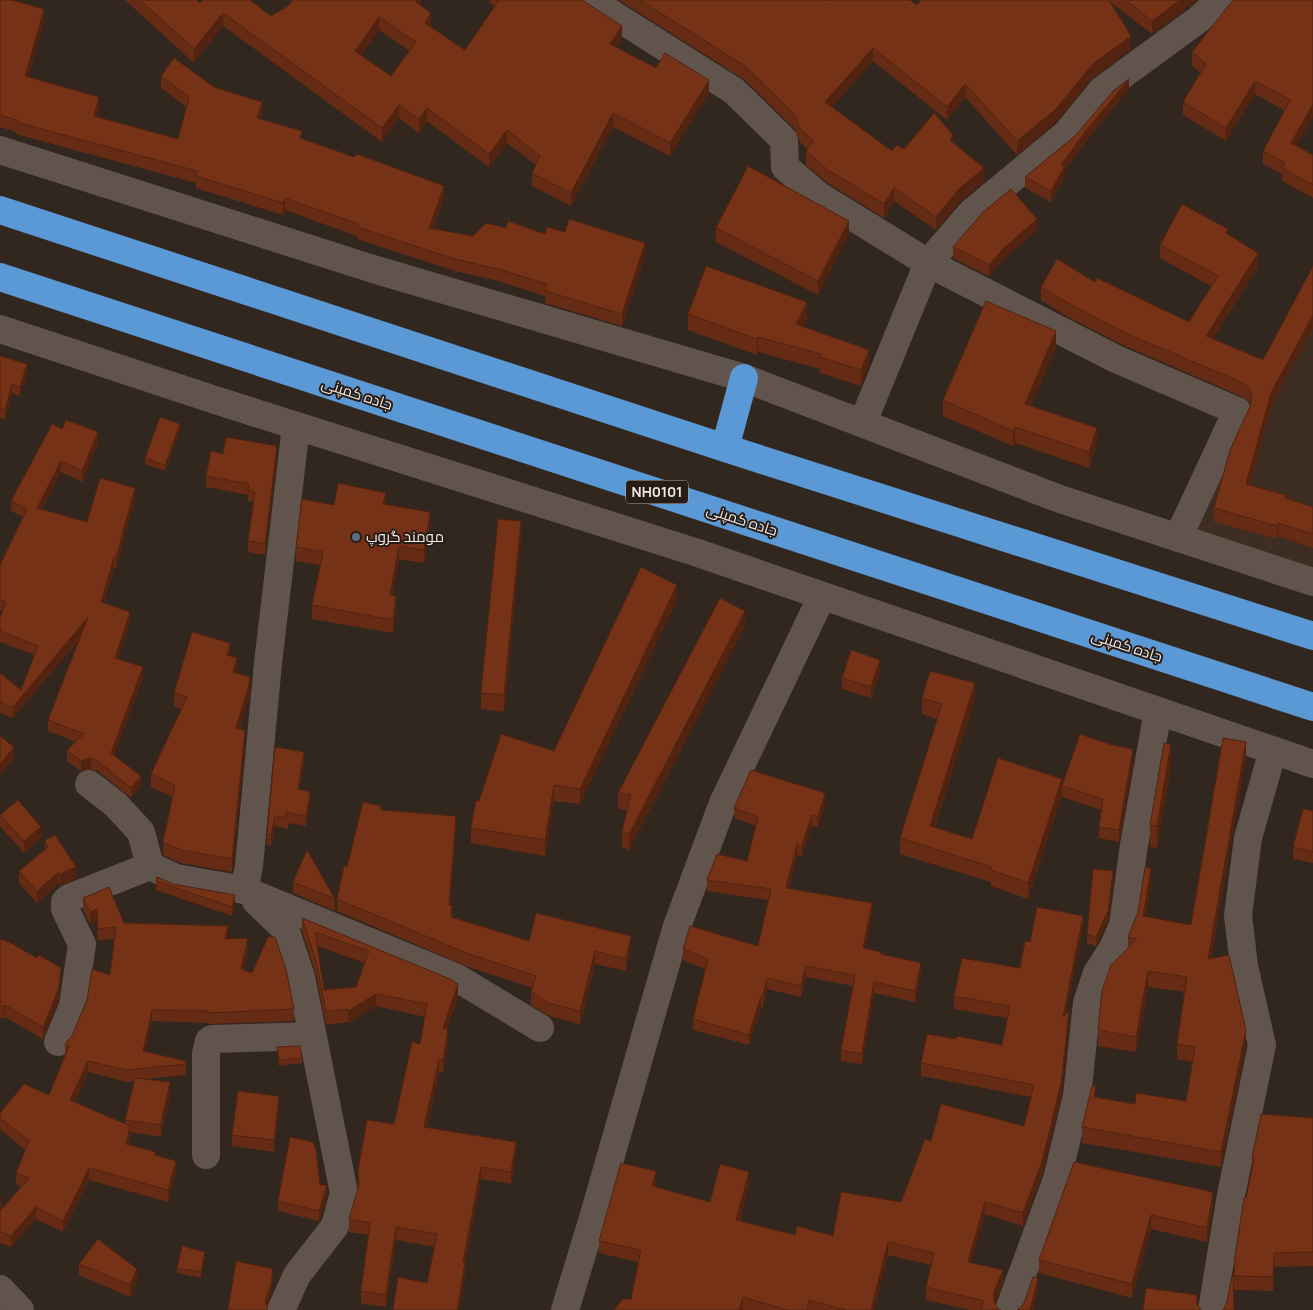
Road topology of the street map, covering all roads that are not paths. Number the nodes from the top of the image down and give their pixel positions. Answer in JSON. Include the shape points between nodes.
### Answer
{"nodes":[{"id":1,"x":590,"y":0,"type":"edge"},
{"id":2,"x":1220,"y":0,"type":"edge"},
{"id":3,"x":0,"y":150,"type":"edge"},
{"id":4,"x":0,"y":210,"type":"edge"},
{"id":5,"x":928,"y":263,"type":"junction"},
{"id":6,"x":0,"y":277,"type":"edge"},
{"id":7,"x":0,"y":329,"type":"edge"},
{"id":8,"x":744,"y":378,"type":"junction"},
{"id":9,"x":863,"y":422,"type":"junction"},
{"id":10,"x":296,"y":426,"type":"junction"},
{"id":11,"x":725,"y":448,"type":"junction"},
{"id":12,"x":1178,"y":538,"type":"junction"},
{"id":13,"x":1313,"y":582,"type":"edge"},
{"id":14,"x":822,"y":596,"type":"junction"},
{"id":15,"x":1313,"y":636,"type":"edge"},
{"id":16,"x":1313,"y":707,"type":"edge"},
{"id":17,"x":1158,"y":710,"type":"junction"},
{"id":18,"x":1273,"y":750,"type":"junction"},
{"id":19,"x":1313,"y":764,"type":"edge"},
{"id":20,"x":89,"y":784,"type":"dead end"},
{"id":21,"x":150,"y":866,"type":"junction"},
{"id":22,"x":244,"y":890,"type":"junction"},
{"id":23,"x":540,"y":1028,"type":"dead end"},
{"id":24,"x":312,"y":1036,"type":"junction"},
{"id":25,"x":58,"y":1042,"type":"dead end"},
{"id":26,"x":206,"y":1155,"type":"dead end"},
{"id":27,"x":281,"y":1310,"type":"edge"},
{"id":28,"x":565,"y":1310,"type":"edge"},
{"id":29,"x":1009,"y":1310,"type":"edge"},
{"id":30,"x":1212,"y":1310,"type":"edge"}],
"edges":[{"from":1,"to":5,"type":"street","via":[[734,91],[784,140],[785,167],[819,196]]},
{"from":2,"to":5,"type":"street","via":[[1102,90],[1066,134],[972,212]]},
{"from":3,"to":8,"type":"street","via":[[373,269]]},
{"from":4,"to":11,"type":"highway"},
{"from":5,"to":9,"type":"street"},
{"from":5,"to":12,"type":"street","via":[[1116,359],[1237,411]]},
{"from":6,"to":16,"type":"highway","name":"جاده کمپنی","number":"NH0101"},
{"from":7,"to":10,"type":"street"},
{"from":8,"to":9,"type":"street"},
{"from":8,"to":11,"type":"highway"},
{"from":9,"to":12,"type":"street","via":[[1060,499]]},
{"from":10,"to":14,"type":"street","via":[[698,553]]},
{"from":10,"to":22,"type":"street"},
{"from":11,"to":15,"type":"highway"},
{"from":12,"to":13,"type":"street"},
{"from":14,"to":17,"type":"street"},
{"from":14,"to":28,"type":"street","via":[[723,803],[676,929]]},
{"from":17,"to":18,"type":"street"},
{"from":17,"to":29,"type":"street","via":[[1122,925],[1098,972],[1087,1003],[1077,1096],[1057,1179]]},
{"from":18,"to":19,"type":"street"},
{"from":18,"to":30,"type":"street","via":[[1248,838],[1238,914],[1244,966],[1262,1045],[1231,1195]]},
{"from":20,"to":21,"type":"street","via":[[115,804],[141,832]]},
{"from":21,"to":22,"type":"street","via":[[176,878]]},
{"from":21,"to":25,"type":"street","via":[[65,902],[65,909],[82,944],[73,1006]]},
{"from":22,"to":23,"type":"street","via":[[457,978]]},
{"from":22,"to":24,"type":"street","via":[[285,930],[301,977]]},
{"from":24,"to":26,"type":"street","via":[[209,1041],[206,1054]]},
{"from":24,"to":27,"type":"street","via":[[344,1193],[335,1226],[297,1275]]}]}
